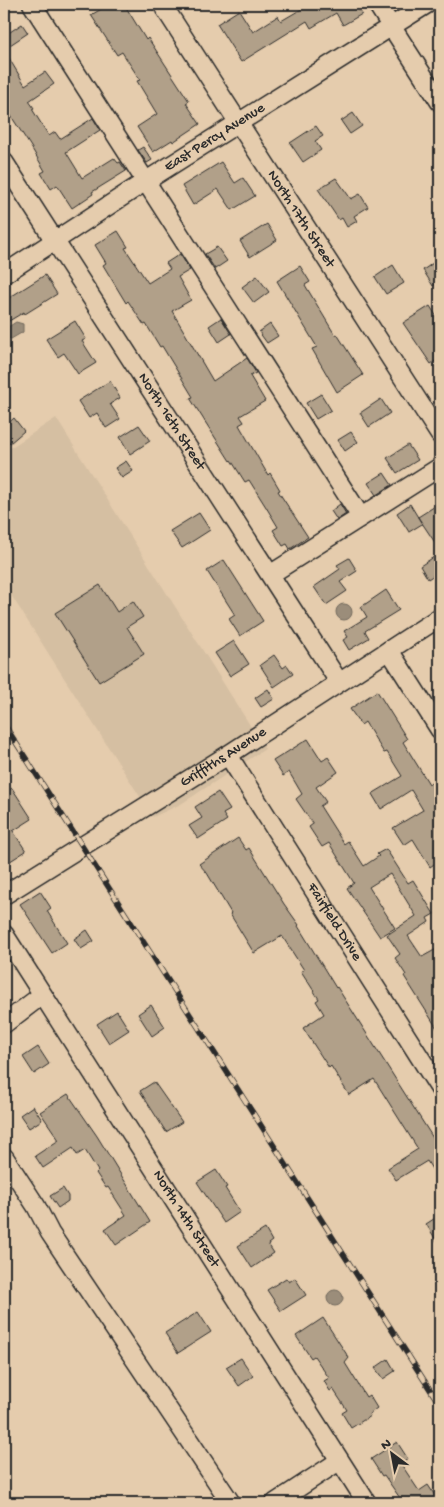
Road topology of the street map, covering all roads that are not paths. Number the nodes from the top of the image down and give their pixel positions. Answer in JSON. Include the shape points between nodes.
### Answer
{"nodes":[{"id":1,"x":32,"y":4,"type":"edge"},
{"id":2,"x":162,"y":4,"type":"edge"},
{"id":3,"x":377,"y":4,"type":"edge"},
{"id":4,"x":427,"y":4,"type":"edge"},
{"id":5,"x":392,"y":26,"type":"junction"},
{"id":6,"x":440,"y":102,"type":"edge"},
{"id":7,"x":239,"y":123,"type":"junction"},
{"id":8,"x":4,"y":162,"type":"edge"},
{"id":9,"x":146,"y":182,"type":"junction"},
{"id":10,"x":54,"y":241,"type":"junction"},
{"id":11,"x":4,"y":274,"type":"edge"},
{"id":12,"x":440,"y":435,"type":"edge"},
{"id":13,"x":440,"y":466,"type":"edge"},
{"id":14,"x":361,"y":517,"type":"junction"},
{"id":15,"x":271,"y":574,"type":"junction"},
{"id":16,"x":440,"y":617,"type":"edge"},
{"id":17,"x":389,"y":650,"type":"junction"},
{"id":18,"x":338,"y":682,"type":"junction"},
{"id":19,"x":440,"y":730,"type":"edge"},
{"id":20,"x":228,"y":755,"type":"junction"},
{"id":21,"x":4,"y":895,"type":"edge"},
{"id":22,"x":4,"y":934,"type":"edge"},
{"id":23,"x":42,"y":995,"type":"junction"},
{"id":24,"x":4,"y":1024,"type":"edge"},
{"id":25,"x":440,"y":1089,"type":"edge"},
{"id":26,"x":4,"y":1157,"type":"edge"},
{"id":27,"x":339,"y":1461,"type":"junction"},
{"id":28,"x":231,"y":1503,"type":"edge"},
{"id":29,"x":275,"y":1503,"type":"edge"},
{"id":30,"x":367,"y":1503,"type":"edge"}],
"edges":[{"from":1,"to":9,"type":"street"},
{"from":2,"to":7,"type":"street","name":"North 17th Street"},
{"from":3,"to":5,"type":"street"},
{"from":4,"to":5,"type":"street","name":"East Percy Avenue"},
{"from":5,"to":6,"type":"street"},
{"from":5,"to":7,"type":"street","name":"East Percy Avenue"},
{"from":7,"to":9,"type":"street","name":"East Percy Avenue"},
{"from":7,"to":12,"type":"street","name":"North 17th Street"},
{"from":8,"to":10,"type":"street","name":"North 16th Street"},
{"from":9,"to":10,"type":"street","name":"East Percy Avenue"},
{"from":9,"to":14,"type":"street"},
{"from":10,"to":11,"type":"street","name":"East Percy Avenue"},
{"from":10,"to":15,"type":"street","name":"North 16th Street"},
{"from":13,"to":14,"type":"street"},
{"from":14,"to":15,"type":"street"},
{"from":15,"to":18,"type":"street","name":"North 16th Street"},
{"from":16,"to":17,"type":"street","name":"Griffiths Avenue"},
{"from":17,"to":18,"type":"street","name":"Griffiths Avenue"},
{"from":17,"to":19,"type":"street"},
{"from":18,"to":20,"type":"street","name":"Griffiths Avenue"},
{"from":20,"to":21,"type":"street","name":"Griffiths Avenue"},
{"from":20,"to":25,"type":"street","name":"Fairfield Drive"},
{"from":22,"to":23,"type":"street","name":"North 14th Street"},
{"from":23,"to":24,"type":"street"},
{"from":23,"to":27,"type":"street","name":"North 14th Street"},
{"from":26,"to":28,"type":"street","via":[[50,1233]]},
{"from":27,"to":29,"type":"street"},
{"from":27,"to":30,"type":"street","name":"North 14th Street"}]}
